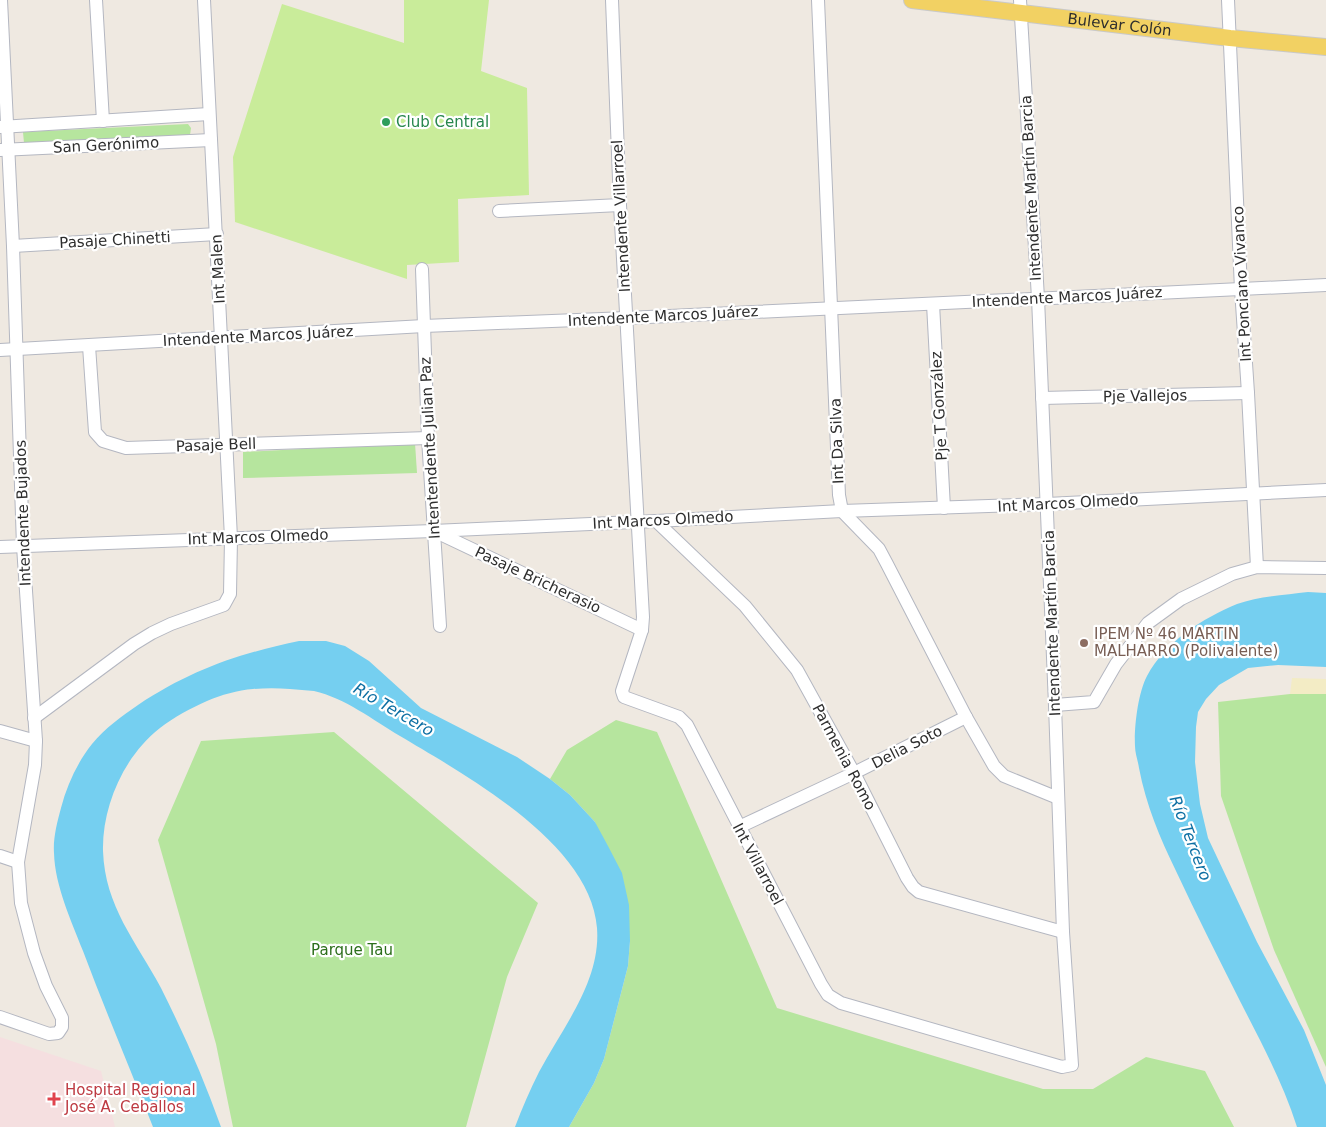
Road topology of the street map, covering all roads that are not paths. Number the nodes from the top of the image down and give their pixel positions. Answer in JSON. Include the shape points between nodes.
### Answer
{"nodes":[{"id":1,"x":1,"y":0,"type":"edge"},
{"id":2,"x":96,"y":0,"type":"edge"},
{"id":3,"x":204,"y":0,"type":"edge"},
{"id":4,"x":612,"y":0,"type":"edge"},
{"id":5,"x":818,"y":0,"type":"edge"},
{"id":6,"x":912,"y":0,"type":"edge"},
{"id":7,"x":1228,"y":0,"type":"edge"},
{"id":8,"x":1021,"y":6,"type":"edge"},
{"id":9,"x":1230,"y":38,"type":"junction"},
{"id":10,"x":1326,"y":47,"type":"edge"},
{"id":11,"x":209,"y":114,"type":"junction"},
{"id":12,"x":103,"y":121,"type":"junction"},
{"id":13,"x":3,"y":127,"type":"edge"},
{"id":14,"x":211,"y":140,"type":"junction"},
{"id":15,"x":4,"y":150,"type":"edge"},
{"id":16,"x":620,"y":205,"type":"junction"},
{"id":17,"x":499,"y":211,"type":"dead end"},
{"id":18,"x":217,"y":234,"type":"junction"},
{"id":19,"x":13,"y":246,"type":"junction"},
{"id":20,"x":422,"y":269,"type":"dead end"},
{"id":21,"x":1326,"y":285,"type":"edge"},
{"id":22,"x":1241,"y":290,"type":"junction"},
{"id":23,"x":1038,"y":298,"type":"junction"},
{"id":24,"x":933,"y":304,"type":"junction"},
{"id":25,"x":831,"y":308,"type":"junction"},
{"id":26,"x":626,"y":318,"type":"junction"},
{"id":27,"x":424,"y":326,"type":"junction"},
{"id":28,"x":222,"y":337,"type":"junction"},
{"id":29,"x":89,"y":346,"type":"junction"},
{"id":30,"x":17,"y":348,"type":"junction"},
{"id":31,"x":0,"y":350,"type":"edge"},
{"id":32,"x":1248,"y":394,"type":"junction"},
{"id":33,"x":1042,"y":398,"type":"junction"},
{"id":34,"x":428,"y":438,"type":"junction"},
{"id":35,"x":226,"y":444,"type":"junction"},
{"id":36,"x":1326,"y":490,"type":"edge"},
{"id":37,"x":1254,"y":493,"type":"junction"},
{"id":38,"x":1047,"y":504,"type":"junction"},
{"id":39,"x":944,"y":508,"type":"junction"},
{"id":40,"x":842,"y":510,"type":"junction"},
{"id":41,"x":656,"y":521,"type":"junction"},
{"id":42,"x":638,"y":522,"type":"junction"},
{"id":43,"x":433,"y":531,"type":"junction"},
{"id":44,"x":231,"y":538,"type":"junction"},
{"id":45,"x":23,"y":546,"type":"junction"},
{"id":46,"x":0,"y":547,"type":"edge"},
{"id":47,"x":1257,"y":567,"type":"junction"},
{"id":48,"x":1326,"y":568,"type":"edge"},
{"id":49,"x":440,"y":626,"type":"dead end"},
{"id":50,"x":642,"y":630,"type":"junction"},
{"id":51,"x":1055,"y":705,"type":"junction"},
{"id":52,"x":966,"y":717,"type":"junction"},
{"id":53,"x":34,"y":718,"type":"junction"},
{"id":54,"x":0,"y":731,"type":"edge"},
{"id":55,"x":36,"y":741,"type":"junction"},
{"id":56,"x":854,"y":773,"type":"junction"},
{"id":57,"x":1058,"y":798,"type":"junction"},
{"id":58,"x":739,"y":827,"type":"junction"},
{"id":59,"x":0,"y":856,"type":"edge"},
{"id":60,"x":18,"y":862,"type":"junction"},
{"id":61,"x":1063,"y":932,"type":"junction"},
{"id":62,"x":0,"y":1017,"type":"edge"},
{"id":63,"x":1072,"y":1065,"type":"joint"}],
"edges":[{"from":1,"to":13,"type":"street","name":"Intendente Bujados"},
{"from":2,"to":12,"type":"street"},
{"from":3,"to":11,"type":"street","name":"Int Malen"},
{"from":4,"to":16,"type":"street","name":"Intendente Villarroel"},
{"from":5,"to":25,"type":"street","name":"Int Da Silva"},
{"from":6,"to":8,"type":"main road","name":"Bulevar Colón"},
{"from":7,"to":9,"type":"street","name":"Int Ponciano Vivanco"},
{"from":8,"to":9,"type":"main road","name":"Bulevar Colón"},
{"from":8,"to":23,"type":"street","name":"Intendente Martín Barcia"},
{"from":9,"to":10,"type":"main road","name":"Bulevar Colón"},
{"from":9,"to":22,"type":"street","name":"Int Ponciano Vivanco"},
{"from":11,"to":12,"type":"street","name":"San Gerónimo"},
{"from":11,"to":14,"type":"street","name":"Int Malen"},
{"from":12,"to":13,"type":"street","name":"San Gerónimo"},
{"from":13,"to":15,"type":"street","name":"Intendente Bujados"},
{"from":14,"to":15,"type":"street","name":"San Gerónimo"},
{"from":14,"to":18,"type":"street","name":"Int Malen"},
{"from":15,"to":19,"type":"street","name":"Intendente Bujados"},
{"from":16,"to":17,"type":"street"},
{"from":16,"to":26,"type":"street","name":"Intendente Villarroel"},
{"from":18,"to":19,"type":"street","name":"Pasaje Chinetti"},
{"from":18,"to":28,"type":"street","name":"Int Malen"},
{"from":19,"to":30,"type":"street","name":"Intendente Bujados"},
{"from":20,"to":27,"type":"street","name":"Intentendente Julian Paz"},
{"from":21,"to":22,"type":"street","name":"Intendente Marcos Juárez"},
{"from":22,"to":23,"type":"street","name":"Intendente Marcos Juárez"},
{"from":22,"to":32,"type":"street","name":"Int Ponciano Vivanco"},
{"from":23,"to":24,"type":"street","name":"Intendente Marcos Juárez"},
{"from":23,"to":33,"type":"street","name":"Intendente Martín Barcia"},
{"from":24,"to":25,"type":"street","name":"Intendente Marcos Juárez"},
{"from":24,"to":39,"type":"street","name":"Pje T González"},
{"from":25,"to":26,"type":"street","name":"Intendente Marcos Juárez"},
{"from":25,"to":40,"type":"street","name":"Int Da Silva"},
{"from":26,"to":27,"type":"street","name":"Intendente Marcos Juárez"},
{"from":26,"to":42,"type":"street","name":"Intendente Villarroel"},
{"from":27,"to":28,"type":"street","name":"Intendente Marcos Juárez"},
{"from":27,"to":34,"type":"street","name":"Intentendente Julian Paz"},
{"from":28,"to":29,"type":"street","name":"Intendente Marcos Juárez"},
{"from":28,"to":35,"type":"street","name":"Int Malen"},
{"from":29,"to":30,"type":"street","name":"Intendente Marcos Juárez"},
{"from":29,"to":35,"type":"street","name":"Pasaje Bell","via":[[95,432],[103,441],[126,448]]},
{"from":30,"to":31,"type":"street","name":"Intendente Marcos Juárez"},
{"from":30,"to":45,"type":"street","name":"Intendente Bujados"},
{"from":32,"to":33,"type":"street","name":"Pje Vallejos"},
{"from":32,"to":37,"type":"street","name":"Int Ponciano Vivanco"},
{"from":33,"to":38,"type":"street","name":"Intendente Martín Barcia"},
{"from":34,"to":35,"type":"street","name":"Pasaje Bell"},
{"from":34,"to":43,"type":"street","name":"Intentendente Julian Paz"},
{"from":35,"to":44,"type":"street","name":"Int Malen"},
{"from":36,"to":37,"type":"street","name":"Int Marcos Olmedo"},
{"from":37,"to":38,"type":"street","name":"Int Marcos Olmedo"},
{"from":37,"to":47,"type":"street","name":"Int Ponciano Vivanco"},
{"from":38,"to":39,"type":"street","name":"Int Marcos Olmedo"},
{"from":38,"to":51,"type":"street","name":"Intendente Martín Barcia"},
{"from":39,"to":40,"type":"street","name":"Int Marcos Olmedo"},
{"from":40,"to":41,"type":"street","name":"Int Marcos Olmedo"},
{"from":40,"to":52,"type":"street","via":[[879,549]]},
{"from":41,"to":42,"type":"street","name":"Int Marcos Olmedo"},
{"from":41,"to":56,"type":"street","name":"Parmenia Romo","via":[[745,606],[797,670]]},
{"from":42,"to":43,"type":"street","name":"Int Marcos Olmedo"},
{"from":42,"to":50,"type":"street","name":"Int Villarroel"},
{"from":43,"to":44,"type":"street","name":"Int Marcos Olmedo"},
{"from":43,"to":49,"type":"street","name":"Intentendente Julian Paz"},
{"from":43,"to":50,"type":"street","name":"Pasaje Bricherasio"},
{"from":44,"to":45,"type":"street","name":"Int Marcos Olmedo"},
{"from":44,"to":53,"type":"street","name":"Int Malen","via":[[230,594],[224,606],[152,633]]},
{"from":45,"to":46,"type":"street","name":"Int Marcos Olmedo"},
{"from":45,"to":53,"type":"street","name":"Intendente Bujados"},
{"from":47,"to":48,"type":"street"},
{"from":47,"to":51,"type":"street","via":[[1232,574],[1181,599],[1148,623],[1116,664],[1094,702]]},
{"from":50,"to":58,"type":"street","name":"Int Villarroel","via":[[622,691],[624,696],[679,717],[687,725]]},
{"from":51,"to":57,"type":"street","name":"Intendente Martín Barcia"},
{"from":52,"to":56,"type":"street","name":"Delia Soto"},
{"from":52,"to":57,"type":"street","via":[[994,766],[1004,776]]},
{"from":53,"to":55,"type":"street","name":"Intendente Bujados"},
{"from":54,"to":55,"type":"street"},
{"from":55,"to":60,"type":"street","name":"Intendente Bujados","via":[[35,765]]},
{"from":56,"to":58,"type":"street","name":"Delia Soto"},
{"from":56,"to":61,"type":"street","name":"Parmenia Romo","via":[[907,878],[919,892]]},
{"from":57,"to":61,"type":"street","name":"Intendente Martín Barcia"},
{"from":58,"to":63,"type":"street","name":"Int Villarroel","via":[[828,995],[841,1003],[1062,1067]]},
{"from":59,"to":60,"type":"street"},
{"from":60,"to":62,"type":"street","name":"Intendente Bujados","via":[[21,903],[34,953],[62,1018],[62,1027],[58,1033],[49,1034]]},
{"from":61,"to":63,"type":"street","name":"Intendente Martín Barcia"}]}
